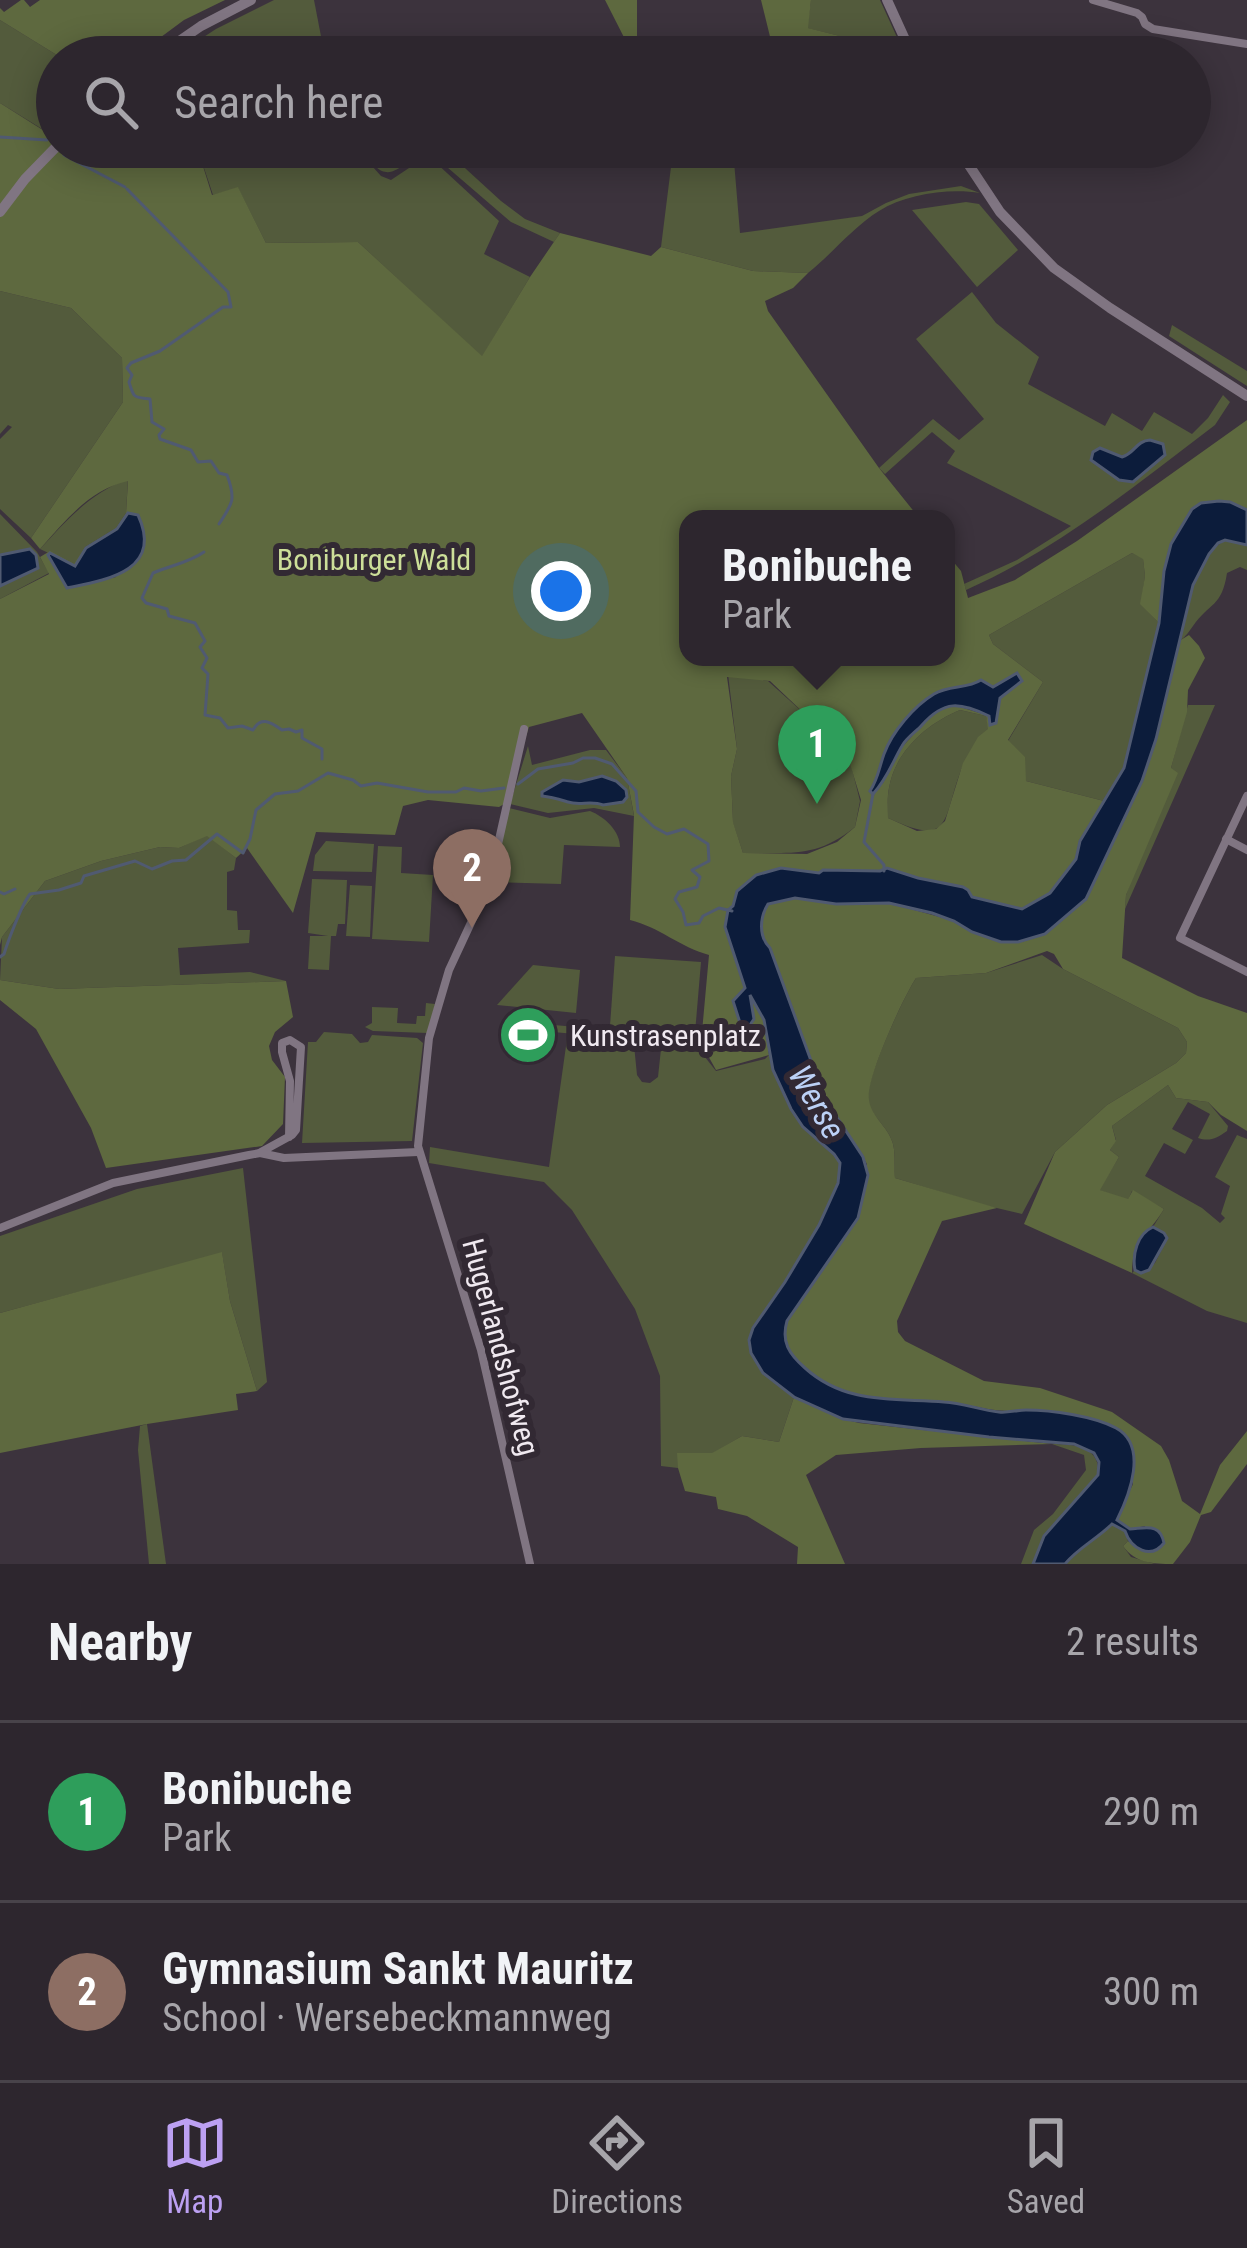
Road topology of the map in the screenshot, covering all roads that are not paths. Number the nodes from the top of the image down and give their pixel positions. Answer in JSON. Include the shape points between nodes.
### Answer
{"nodes":[{"id":1,"x":251,"y":0,"type":"edge"},
{"id":2,"x":887,"y":0,"type":"edge"},
{"id":3,"x":1093,"y":0,"type":"edge"},
{"id":4,"x":186,"y":36,"type":"edge"},
{"id":5,"x":903,"y":36,"type":"edge"},
{"id":6,"x":1197,"y":36,"type":"edge"},
{"id":7,"x":1211,"y":38,"type":"edge"},
{"id":8,"x":1247,"y":44,"type":"edge"},
{"id":9,"x":36,"y":168,"type":"edge"},
{"id":10,"x":971,"y":168,"type":"edge"},
{"id":11,"x":3,"y":203,"type":"edge"},
{"id":12,"x":1247,"y":396,"type":"edge"},
{"id":13,"x":524,"y":729,"type":"dead end"},
{"id":14,"x":1247,"y":796,"type":"edge"},
{"id":15,"x":1226,"y":839,"type":"junction"},
{"id":16,"x":1247,"y":850,"type":"edge"},
{"id":17,"x":1247,"y":972,"type":"edge"},
{"id":18,"x":289,"y":1137,"type":"junction"},
{"id":19,"x":418,"y":1149,"type":"junction"},
{"id":20,"x":260,"y":1153,"type":"junction"},
{"id":21,"x":0,"y":1228,"type":"edge"},
{"id":22,"x":530,"y":1564,"type":"edge"}],
"edges":[{"from":1,"to":4,"type":"street"},
{"from":2,"to":5,"type":"street"},
{"from":3,"to":6,"type":"street","via":[[1137,13],[1153,29]]},
{"from":7,"to":8,"type":"street"},
{"from":9,"to":11,"type":"street"},
{"from":10,"to":12,"type":"street","via":[[1054,268]]},
{"from":13,"to":19,"type":"street","via":[[489,884],[431,1028]]},
{"from":14,"to":15,"type":"street"},
{"from":15,"to":16,"type":"street"},
{"from":15,"to":17,"type":"street","via":[[1180,938]]},
{"from":18,"to":18,"type":"street","via":[[297,1126],[301,1051],[290,1040],[281,1049],[290,1081]]},
{"from":18,"to":20,"type":"street"},
{"from":19,"to":20,"type":"street"},
{"from":19,"to":22,"type":"street","name":"Hugerlandshofweg","via":[[482,1350]]},
{"from":20,"to":21,"type":"street","via":[[113,1183]]}]}
